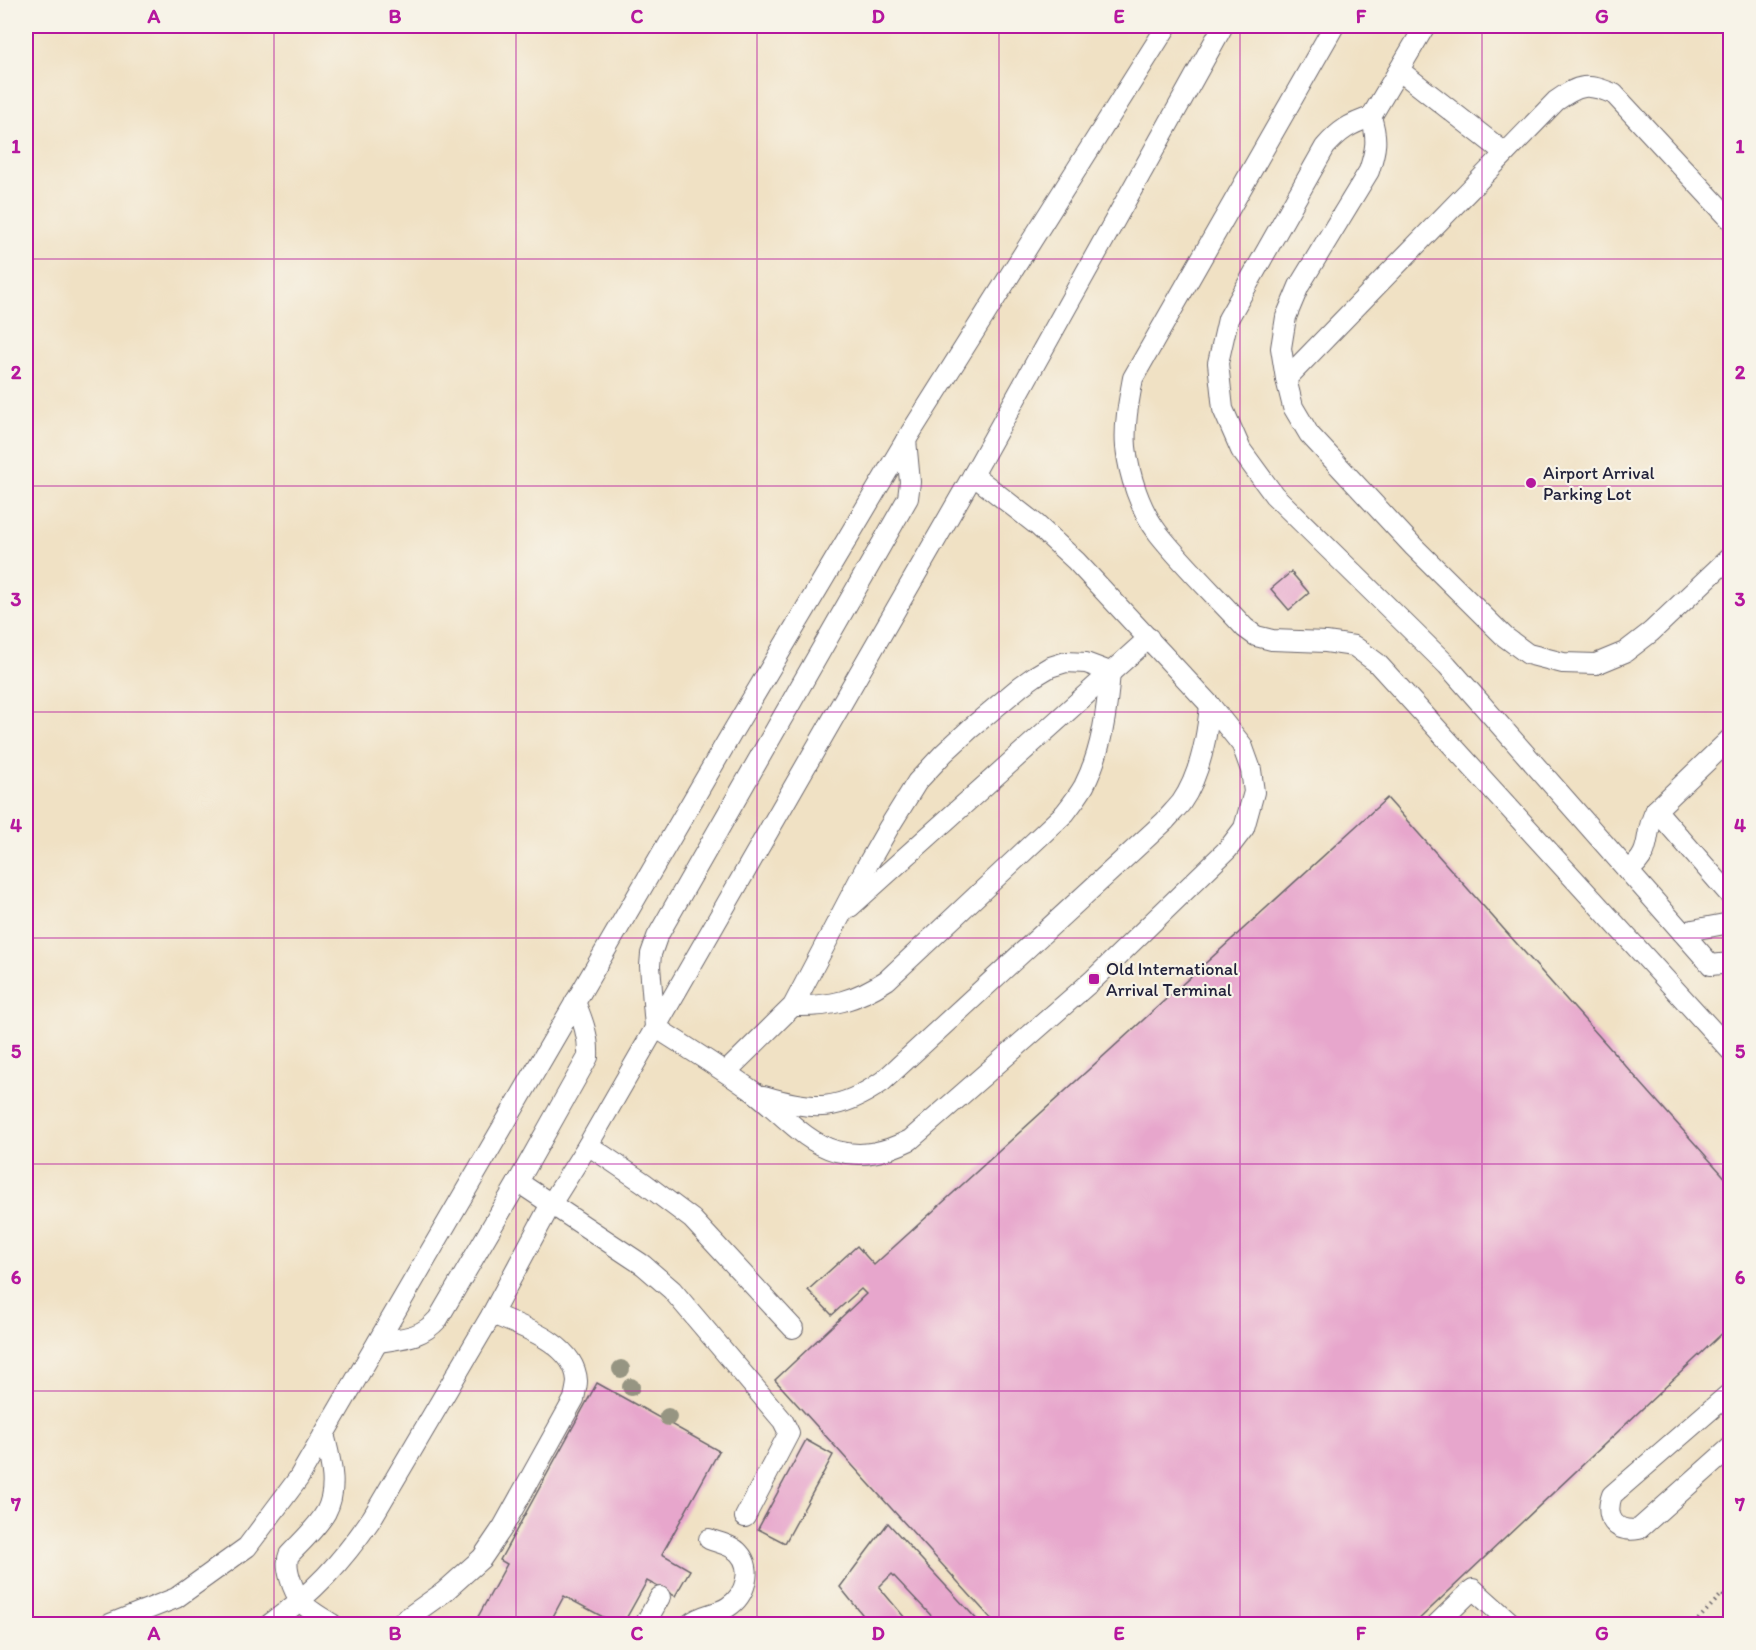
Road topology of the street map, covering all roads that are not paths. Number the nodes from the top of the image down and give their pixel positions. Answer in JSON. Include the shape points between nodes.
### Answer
{"nodes":[{"id":1,"x":1167,"y":26,"type":"edge"},
{"id":2,"x":1223,"y":26,"type":"edge"},
{"id":3,"x":1334,"y":26,"type":"edge"},
{"id":4,"x":1425,"y":26,"type":"edge"},
{"id":5,"x":1400,"y":71,"type":"junction"},
{"id":6,"x":1371,"y":117,"type":"junction"},
{"id":7,"x":1505,"y":153,"type":"junction"},
{"id":8,"x":1731,"y":219,"type":"edge"},
{"id":9,"x":1286,"y":379,"type":"junction"},
{"id":10,"x":906,"y":440,"type":"junction"},
{"id":11,"x":973,"y":475,"type":"junction"},
{"id":12,"x":1731,"y":557,"type":"edge"},
{"id":13,"x":1149,"y":638,"type":"junction"},
{"id":14,"x":1110,"y":672,"type":"junction"},
{"id":15,"x":1210,"y":705,"type":"junction"},
{"id":16,"x":1731,"y":739,"type":"edge"},
{"id":17,"x":1656,"y":810,"type":"junction"},
{"id":18,"x":1628,"y":871,"type":"junction"},
{"id":19,"x":1731,"y":895,"type":"edge"},
{"id":20,"x":839,"y":917,"type":"junction"},
{"id":21,"x":1731,"y":923,"type":"edge"},
{"id":22,"x":1682,"y":932,"type":"junction"},
{"id":23,"x":1731,"y":963,"type":"edge"},
{"id":24,"x":575,"y":1002,"type":"junction"},
{"id":25,"x":793,"y":1006,"type":"junction"},
{"id":26,"x":655,"y":1027,"type":"junction"},
{"id":27,"x":1731,"y":1050,"type":"edge"},
{"id":28,"x":726,"y":1072,"type":"junction"},
{"id":29,"x":756,"y":1094,"type":"junction"},
{"id":30,"x":588,"y":1145,"type":"junction"},
{"id":31,"x":518,"y":1182,"type":"junction"},
{"id":32,"x":551,"y":1204,"type":"junction"},
{"id":33,"x":492,"y":1314,"type":"junction"},
{"id":34,"x":793,"y":1328,"type":"dead end"},
{"id":35,"x":378,"y":1342,"type":"junction"},
{"id":36,"x":1731,"y":1393,"type":"edge"},
{"id":37,"x":324,"y":1434,"type":"junction"},
{"id":38,"x":1731,"y":1448,"type":"edge"},
{"id":39,"x":745,"y":1517,"type":"dead end"},
{"id":40,"x":709,"y":1539,"type":"dead end"},
{"id":41,"x":660,"y":1597,"type":"dead end"},
{"id":42,"x":301,"y":1602,"type":"junction"},
{"id":43,"x":110,"y":1624,"type":"edge"},
{"id":44,"x":270,"y":1624,"type":"edge"},
{"id":45,"x":332,"y":1624,"type":"edge"},
{"id":46,"x":399,"y":1624,"type":"edge"},
{"id":47,"x":645,"y":1624,"type":"edge"},
{"id":48,"x":690,"y":1624,"type":"edge"},
{"id":49,"x":1437,"y":1624,"type":"edge"},
{"id":50,"x":1512,"y":1624,"type":"edge"}],
"edges":[{"from":1,"to":10,"type":"lane"},
{"from":2,"to":11,"type":"lane"},
{"from":3,"to":27,"type":"lane","via":[[1132,378],[1126,444],[1131,476],[1157,531],[1245,628],[1272,640],[1354,646],[1377,663]]},
{"from":4,"to":5,"type":"lane"},
{"from":5,"to":6,"type":"lane"},
{"from":5,"to":7,"type":"lane"},
{"from":6,"to":9,"type":"lane","via":[[1376,151],[1369,171],[1299,286],[1286,317],[1281,348]]},
{"from":6,"to":18,"type":"lane","via":[[1339,131],[1325,147],[1228,318],[1218,363],[1223,409],[1241,450],[1274,495],[1447,665]]},
{"from":7,"to":8,"type":"lane","via":[[1556,100],[1573,88],[1594,86],[1614,94]]},
{"from":7,"to":9,"type":"lane"},
{"from":9,"to":12,"type":"lane","via":[[1293,407],[1309,434],[1414,547],[1504,637],[1528,654],[1563,663],[1596,664],[1625,652]]},
{"from":10,"to":24,"type":"lane"},
{"from":10,"to":26,"type":"lane","via":[[908,498],[657,937],[650,966]]},
{"from":11,"to":13,"type":"lane","via":[[1076,561]]},
{"from":11,"to":26,"type":"lane"},
{"from":13,"to":14,"type":"lane"},
{"from":13,"to":15,"type":"lane"},
{"from":14,"to":20,"type":"lane"},
{"from":14,"to":20,"type":"lane","via":[[1086,663],[1066,662],[1050,667],[971,728],[917,782]]},
{"from":14,"to":25,"type":"lane","via":[[1096,757],[1084,787],[1065,813],[887,980],[843,1003]]},
{"from":15,"to":29,"type":"lane","via":[[1195,777],[1181,802],[883,1082],[863,1095],[828,1107]]},
{"from":15,"to":29,"type":"lane","via":[[1242,745],[1251,770],[1254,792],[1244,828],[1228,849],[1094,979],[910,1140],[887,1151],[860,1155],[834,1150],[810,1138]]},
{"from":16,"to":17,"type":"lane"},
{"from":17,"to":18,"type":"lane","via":[[1650,819],[1644,853]]},
{"from":17,"to":19,"type":"lane"},
{"from":18,"to":22,"type":"lane"},
{"from":20,"to":25,"type":"lane"},
{"from":21,"to":22,"type":"lane"},
{"from":22,"to":23,"type":"lane","via":[[1711,965]]},
{"from":24,"to":31,"type":"lane","via":[[589,1044],[588,1057]]},
{"from":24,"to":35,"type":"lane"},
{"from":25,"to":28,"type":"lane"},
{"from":26,"to":28,"type":"lane"},
{"from":26,"to":30,"type":"lane"},
{"from":28,"to":29,"type":"lane"},
{"from":30,"to":32,"type":"lane"},
{"from":30,"to":34,"type":"lane","via":[[692,1219]]},
{"from":31,"to":32,"type":"lane"},
{"from":31,"to":35,"type":"lane","via":[[438,1320],[418,1335]]},
{"from":32,"to":33,"type":"lane"},
{"from":32,"to":39,"type":"lane","via":[[644,1264],[672,1290],[783,1421],[789,1433]]},
{"from":33,"to":42,"type":"lane","via":[[372,1518],[351,1548]]},
{"from":33,"to":46,"type":"lane","via":[[555,1345],[569,1360],[577,1379],[574,1399],[482,1558],[427,1606]]},
{"from":35,"to":37,"type":"lane"},
{"from":36,"to":38,"type":"lane","via":[[1612,1495],[1610,1517],[1628,1531],[1639,1529]]},
{"from":37,"to":42,"type":"lane","via":[[333,1475],[328,1506],[286,1562]]},
{"from":37,"to":43,"type":"lane","via":[[298,1479],[247,1547],[176,1598]]},
{"from":40,"to":48,"type":"lane","via":[[740,1553],[745,1583],[728,1607]]},
{"from":41,"to":47,"type":"lane"},
{"from":42,"to":44,"type":"lane"},
{"from":42,"to":45,"type":"lane"},
{"from":49,"to":50,"type":"lane","via":[[1473,1589]]}]}
